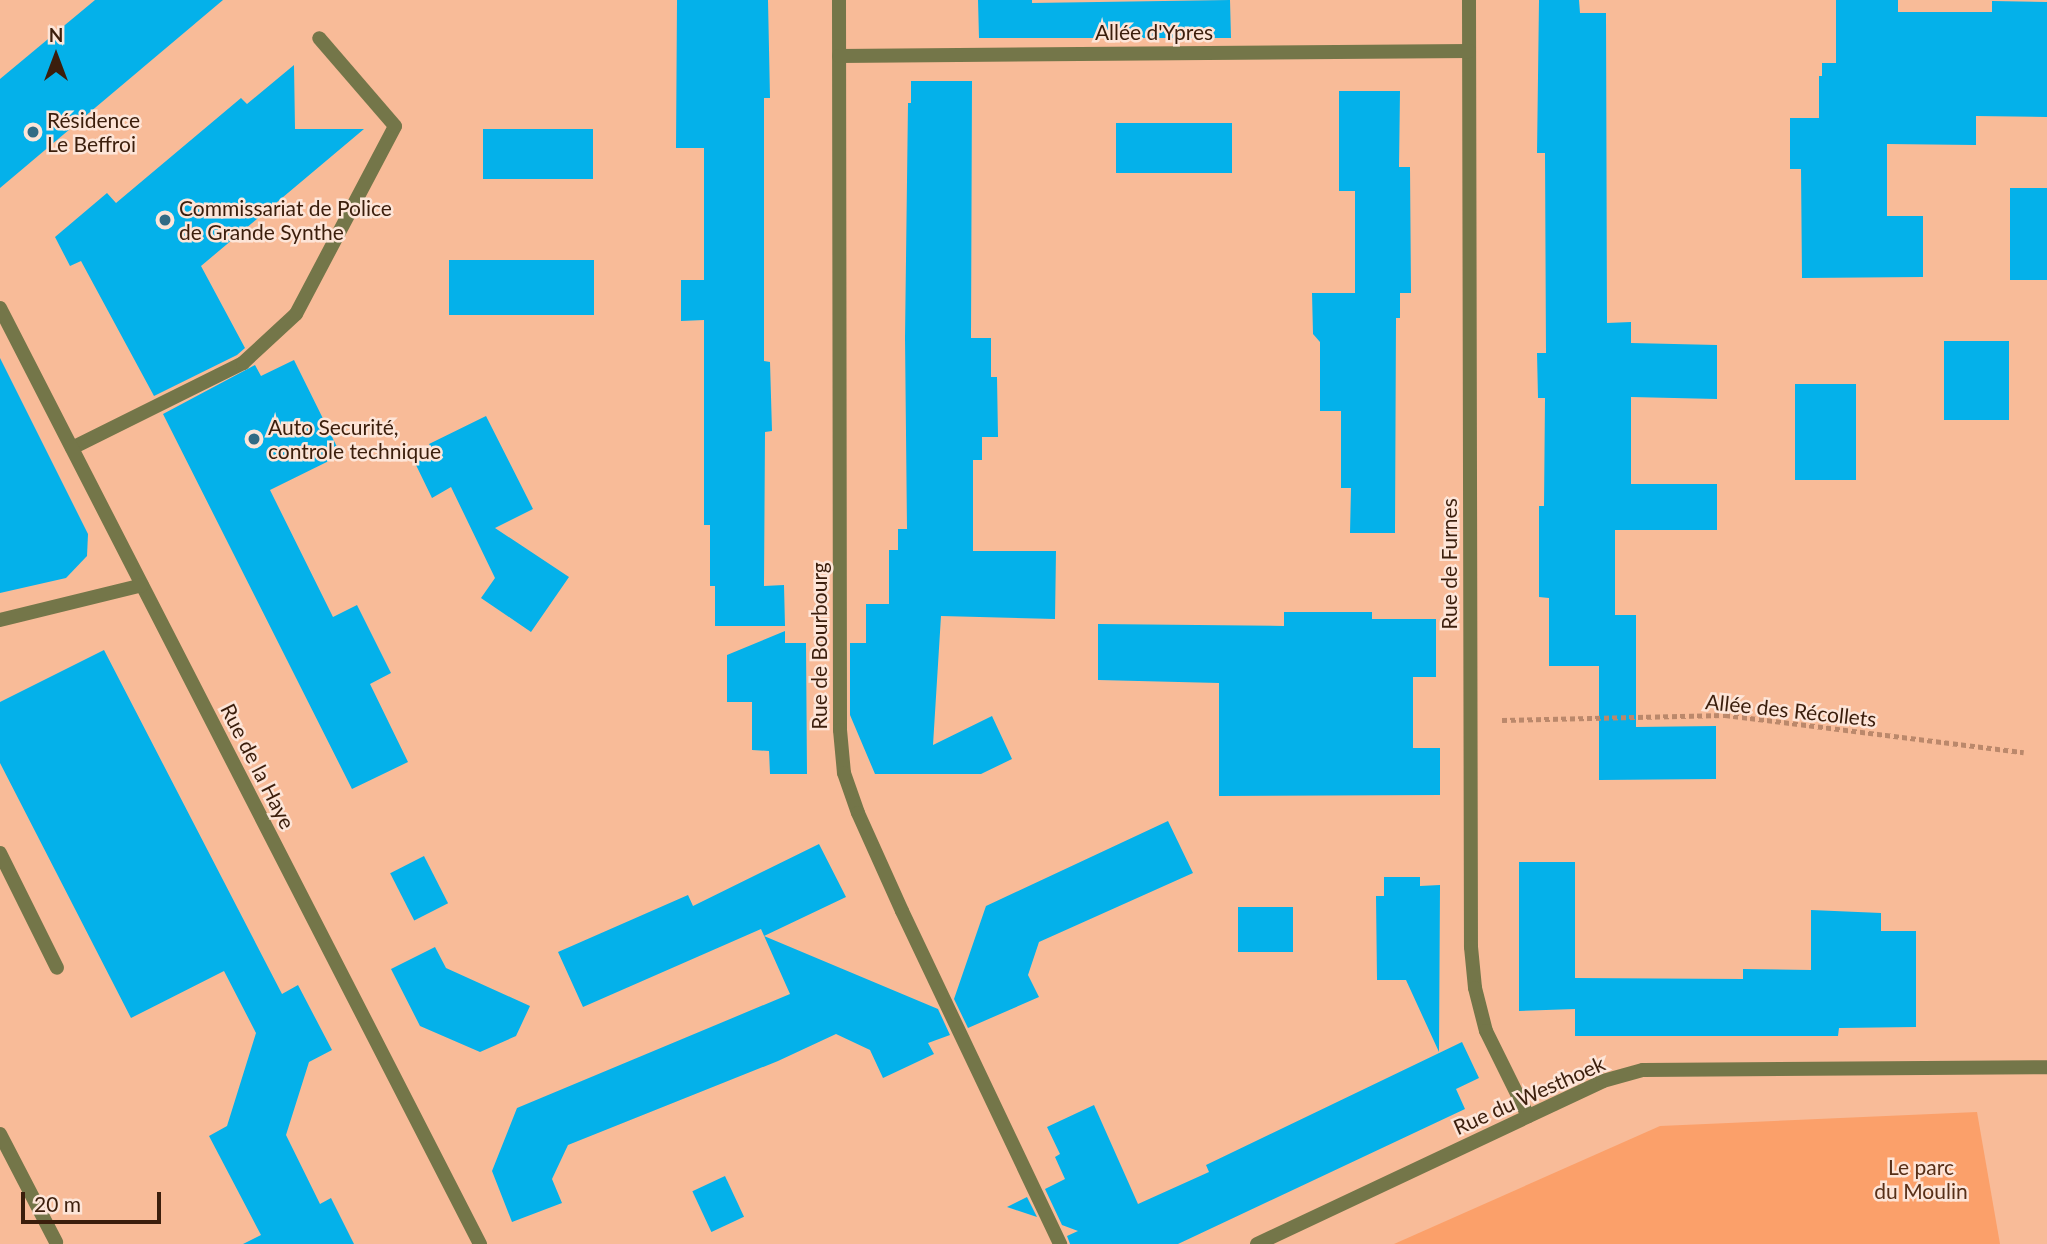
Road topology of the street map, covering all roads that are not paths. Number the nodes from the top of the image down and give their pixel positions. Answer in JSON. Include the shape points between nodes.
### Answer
{"nodes":[{"id":1,"x":839,"y":0,"type":"edge"},
{"id":2,"x":1469,"y":0,"type":"edge"},
{"id":3,"x":319,"y":38,"type":"dead end"},
{"id":4,"x":1469,"y":51,"type":"junction"},
{"id":5,"x":839,"y":55,"type":"junction"},
{"id":6,"x":0,"y":308,"type":"edge"},
{"id":7,"x":72,"y":448,"type":"junction"},
{"id":8,"x":142,"y":585,"type":"junction"},
{"id":9,"x":0,"y":620,"type":"edge"},
{"id":10,"x":0,"y":853,"type":"edge"},
{"id":11,"x":57,"y":968,"type":"dead end"},
{"id":12,"x":2047,"y":1067,"type":"edge"},
{"id":13,"x":1528,"y":1116,"type":"junction"},
{"id":14,"x":0,"y":1134,"type":"edge"},
{"id":15,"x":56,"y":1242,"type":"dead end"},
{"id":16,"x":480,"y":1244,"type":"edge"},
{"id":17,"x":1060,"y":1244,"type":"edge"},
{"id":18,"x":1257,"y":1244,"type":"edge"}],
"edges":[{"from":1,"to":5,"type":"street","name":"Rue de Bourbourg"},
{"from":2,"to":4,"type":"street","name":"Rue de Furnes"},
{"from":3,"to":7,"type":"street","via":[[395,126],[296,314],[243,363]]},
{"from":4,"to":5,"type":"street","name":"Allée d'Ypres"},
{"from":4,"to":13,"type":"street","name":"Rue de Furnes","via":[[1471,947],[1475,988],[1494,1051]]},
{"from":5,"to":17,"type":"street","name":"Rue de Bourbourg","via":[[839,730],[845,772],[858,813],[902,911]]},
{"from":6,"to":7,"type":"street","name":"Rue de la Haye"},
{"from":7,"to":8,"type":"street","name":"Rue de la Haye"},
{"from":8,"to":9,"type":"street"},
{"from":8,"to":16,"type":"street","name":"Rue de la Haye"},
{"from":10,"to":11,"type":"street"},
{"from":12,"to":13,"type":"street","name":"Rue du Westhoek","via":[[1643,1070],[1603,1081]]},
{"from":13,"to":18,"type":"street","name":"Rue du Westhoek"},
{"from":14,"to":15,"type":"street"}]}
